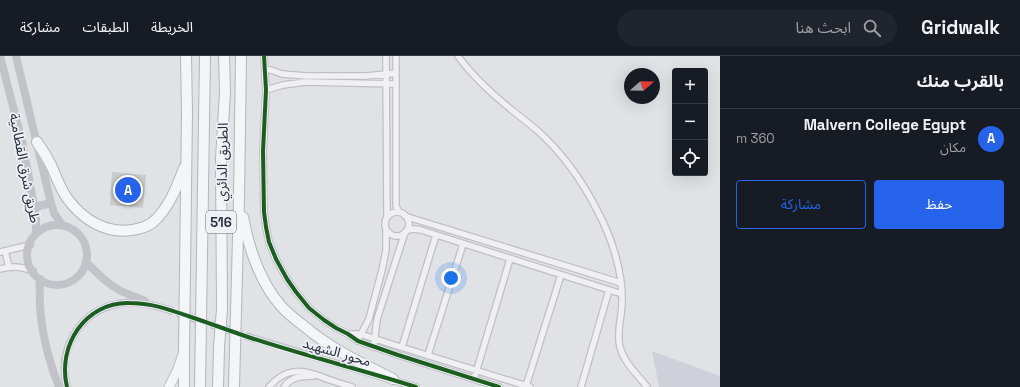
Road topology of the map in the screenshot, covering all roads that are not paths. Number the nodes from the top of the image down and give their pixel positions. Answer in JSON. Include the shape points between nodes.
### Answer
{"nodes":[{"id":1,"x":0,"y":56,"type":"edge"},
{"id":2,"x":16,"y":56,"type":"edge"},
{"id":3,"x":186,"y":56,"type":"edge"},
{"id":4,"x":205,"y":56,"type":"edge"},
{"id":5,"x":224,"y":56,"type":"edge"},
{"id":6,"x":241,"y":56,"type":"edge"},
{"id":7,"x":264,"y":56,"type":"edge"},
{"id":8,"x":386,"y":56,"type":"edge"},
{"id":9,"x":396,"y":56,"type":"edge"},
{"id":10,"x":458,"y":56,"type":"edge"},
{"id":11,"x":265,"y":68,"type":"junction"},
{"id":12,"x":396,"y":73,"type":"junction"},
{"id":13,"x":386,"y":74,"type":"junction"},
{"id":14,"x":386,"y":84,"type":"junction"},
{"id":15,"x":396,"y":84,"type":"junction"},
{"id":16,"x":266,"y":90,"type":"junction"},
{"id":17,"x":37,"y":142,"type":"junction"},
{"id":18,"x":186,"y":162,"type":"junction"},
{"id":19,"x":239,"y":199,"type":"junction"},
{"id":20,"x":51,"y":203,"type":"junction"},
{"id":21,"x":35,"y":207,"type":"junction"},
{"id":22,"x":399,"y":212,"type":"junction"},
{"id":23,"x":406,"y":216,"type":"junction"},
{"id":24,"x":386,"y":218,"type":"junction"},
{"id":25,"x":62,"y":225,"type":"junction"},
{"id":26,"x":386,"y":229,"type":"junction"},
{"id":27,"x":406,"y":231,"type":"junction"},
{"id":28,"x":36,"y":234,"type":"junction"},
{"id":29,"x":436,"y":235,"type":"junction"},
{"id":30,"x":463,"y":244,"type":"junction"},
{"id":31,"x":30,"y":245,"type":"junction"},
{"id":32,"x":3,"y":252,"type":"edge"},
{"id":33,"x":510,"y":259,"type":"junction"},
{"id":34,"x":86,"y":262,"type":"junction"},
{"id":35,"x":9,"y":267,"type":"junction"},
{"id":36,"x":0,"y":269,"type":"edge"},
{"id":37,"x":32,"y":271,"type":"junction"},
{"id":38,"x":561,"y":275,"type":"junction"},
{"id":39,"x":40,"y":279,"type":"junction"},
{"id":40,"x":621,"y":283,"type":"junction"},
{"id":41,"x":609,"y":290,"type":"junction"},
{"id":42,"x":622,"y":294,"type":"junction"},
{"id":43,"x":153,"y":305,"type":"junction"},
{"id":44,"x":166,"y":309,"type":"tunnel mouth"},
{"id":45,"x":348,"y":334,"type":"junction"},
{"id":46,"x":360,"y":334,"type":"junction"},
{"id":47,"x":252,"y":338,"type":"tunnel mouth"},
{"id":48,"x":376,"y":339,"type":"junction"},
{"id":49,"x":358,"y":341,"type":"junction"},
{"id":50,"x":373,"y":347,"type":"junction"},
{"id":51,"x":402,"y":347,"type":"junction"},
{"id":52,"x":184,"y":351,"type":"junction"},
{"id":53,"x":428,"y":355,"type":"junction"},
{"id":54,"x":476,"y":370,"type":"junction"},
{"id":55,"x":321,"y":377,"type":"junction"},
{"id":56,"x":474,"y":379,"type":"junction"},
{"id":57,"x":393,"y":380,"type":"junction"},
{"id":58,"x":528,"y":386,"type":"edge"},
{"id":59,"x":59,"y":387,"type":"edge"},
{"id":60,"x":67,"y":387,"type":"edge"},
{"id":61,"x":169,"y":387,"type":"edge"},
{"id":62,"x":184,"y":387,"type":"edge"},
{"id":63,"x":200,"y":387,"type":"edge"},
{"id":64,"x":218,"y":387,"type":"edge"},
{"id":65,"x":234,"y":387,"type":"edge"},
{"id":66,"x":269,"y":387,"type":"edge"},
{"id":67,"x":284,"y":387,"type":"edge"},
{"id":68,"x":352,"y":387,"type":"edge"},
{"id":69,"x":416,"y":387,"type":"edge"},
{"id":70,"x":499,"y":387,"type":"edge"},
{"id":71,"x":581,"y":387,"type":"edge"},
{"id":72,"x":647,"y":387,"type":"edge"}],
"edges":[{"from":1,"to":21,"type":"street","name":"طريق شرق القطامية","via":[[22,141]]},
{"from":2,"to":17,"type":"street","name":"طريق شرق القطامية"},
{"from":3,"to":18,"type":"highway","number":"516"},
{"from":4,"to":63,"type":"highway","name":"الطريق الدائري","number":"516"},
{"from":5,"to":64,"type":"highway","name":"الطريق الدائري","number":"516","via":[[221,159],[222,309]]},
{"from":6,"to":19,"type":"highway","name":"الطريق الدائري","number":"516"},
{"from":7,"to":11,"type":"street"},
{"from":8,"to":13,"type":"street"},
{"from":9,"to":12,"type":"street"},
{"from":10,"to":40,"type":"street","via":[[491,93],[553,145],[579,178],[600,214],[608,234]]},
{"from":11,"to":13,"type":"street","via":[[282,74],[307,76]]},
{"from":11,"to":16,"type":"street"},
{"from":12,"to":13,"type":"street"},
{"from":12,"to":15,"type":"street"},
{"from":13,"to":14,"type":"street"},
{"from":14,"to":15,"type":"street"},
{"from":14,"to":16,"type":"street","via":[[305,82]]},
{"from":14,"to":24,"type":"street"},
{"from":15,"to":22,"type":"street","via":[[396,206]]},
{"from":16,"to":45,"type":"street","via":[[264,212],[269,242],[287,279],[309,308]]},
{"from":17,"to":18,"type":"highway","via":[[73,206],[94,223],[114,230],[138,229],[160,215],[177,186]]},
{"from":17,"to":20,"type":"street","name":"طريق شرق القطامية"},
{"from":18,"to":52,"type":"highway","number":"516"},
{"from":19,"to":57,"type":"highway","via":[[253,257],[261,276],[281,306],[318,338]]},
{"from":19,"to":65,"type":"highway","name":"الطريق الدائري","number":"516"},
{"from":20,"to":21,"type":"street"},
{"from":20,"to":25,"type":"street","name":"طريق شرق القطامية"},
{"from":21,"to":28,"type":"street","name":"طريق شرق القطامية"},
{"from":22,"to":23,"type":"street"},
{"from":22,"to":24,"type":"street","via":[[392,213]]},
{"from":23,"to":27,"type":"street"},
{"from":23,"to":40,"type":"street"},
{"from":24,"to":26,"type":"street"},
{"from":25,"to":28,"type":"street","via":[[48,227]]},
{"from":25,"to":34,"type":"street","via":[[77,232],[82,238],[86,246]]},
{"from":26,"to":27,"type":"street","via":[[395,235]]},
{"from":26,"to":46,"type":"street","via":[[386,250],[382,270],[369,319]]},
{"from":27,"to":29,"type":"street","via":[[418,230]]},
{"from":27,"to":48,"type":"street","via":[[378,316]]},
{"from":28,"to":31,"type":"street"},
{"from":29,"to":30,"type":"street"},
{"from":29,"to":51,"type":"street"},
{"from":30,"to":33,"type":"street"},
{"from":30,"to":53,"type":"street"},
{"from":31,"to":32,"type":"street"},
{"from":31,"to":37,"type":"street","via":[[28,261]]},
{"from":32,"to":35,"type":"street"},
{"from":33,"to":38,"type":"street"},
{"from":33,"to":54,"type":"street"},
{"from":34,"to":39,"type":"street","via":[[78,276],[64,284],[48,283]]},
{"from":34,"to":43,"type":"street","via":[[116,288]]},
{"from":35,"to":36,"type":"street"},
{"from":35,"to":37,"type":"street","via":[[23,267]]},
{"from":37,"to":39,"type":"street"},
{"from":38,"to":41,"type":"street"},
{"from":38,"to":58,"type":"street"},
{"from":39,"to":59,"type":"street","via":[[42,328]]},
{"from":40,"to":42,"type":"street"},
{"from":41,"to":42,"type":"street"},
{"from":41,"to":71,"type":"street"},
{"from":42,"to":72,"type":"street","via":[[620,347],[627,362]]},
{"from":43,"to":44,"type":"street"},
{"from":43,"to":60,"type":"street","via":[[118,303],[100,310],[82,323],[75,332],[66,355],[64,368]]},
{"from":45,"to":46,"type":"street"},
{"from":45,"to":49,"type":"street"},
{"from":46,"to":48,"type":"street"},
{"from":46,"to":49,"type":"street"},
{"from":47,"to":57,"type":"street","name":"محور الشهيد"},
{"from":48,"to":50,"type":"street"},
{"from":48,"to":51,"type":"street"},
{"from":49,"to":50,"type":"street"},
{"from":50,"to":56,"type":"street"},
{"from":51,"to":53,"type":"street"},
{"from":52,"to":61,"type":"main road"},
{"from":52,"to":62,"type":"highway","number":"516"},
{"from":53,"to":54,"type":"street"},
{"from":54,"to":56,"type":"street"},
{"from":54,"to":58,"type":"street"},
{"from":55,"to":66,"type":"street","via":[[305,372],[292,372],[277,378]]},
{"from":55,"to":67,"type":"street","via":[[295,378]]},
{"from":55,"to":68,"type":"street"},
{"from":56,"to":70,"type":"street"},
{"from":57,"to":69,"type":"street","name":"محور الشهيد"}]}
